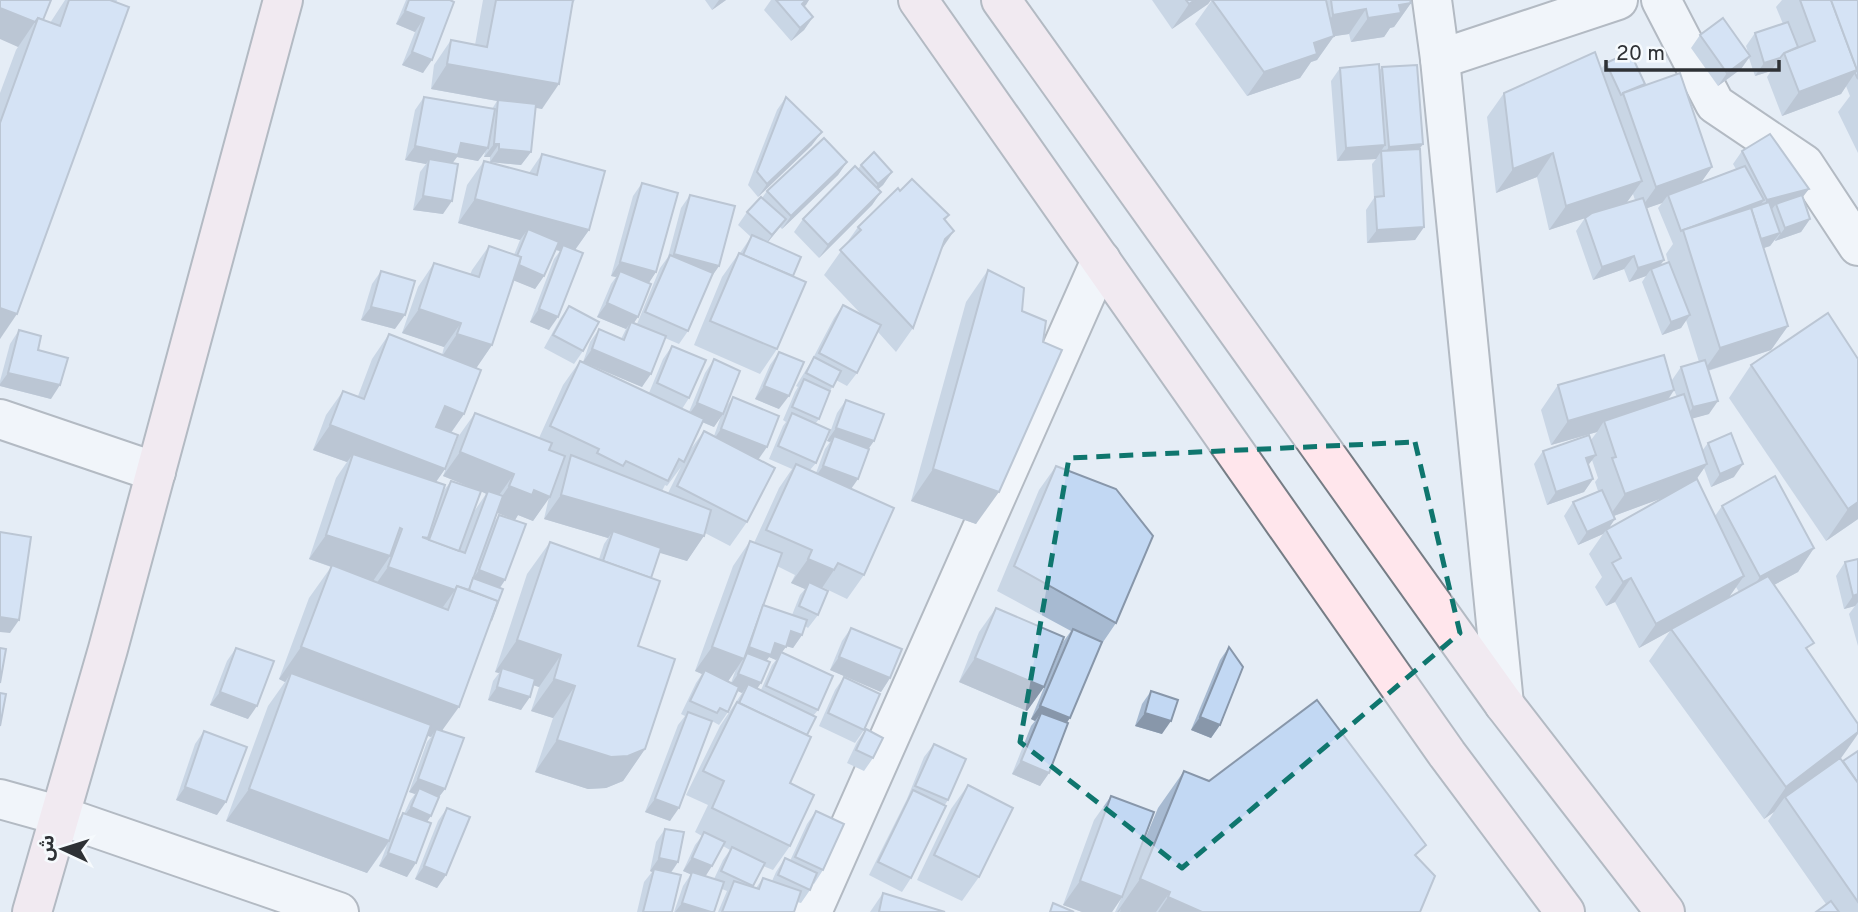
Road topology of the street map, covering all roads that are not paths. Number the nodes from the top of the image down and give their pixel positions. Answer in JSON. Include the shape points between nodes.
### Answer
{"nodes":[{"id":1,"x":284,"y":0,"type":"edge"},
{"id":2,"x":918,"y":0,"type":"edge"},
{"id":3,"x":1001,"y":0,"type":"edge"},
{"id":4,"x":1432,"y":0,"type":"edge"},
{"id":5,"x":1618,"y":0,"type":"edge"},
{"id":6,"x":1661,"y":0,"type":"edge"},
{"id":7,"x":1440,"y":58,"type":"junction"},
{"id":8,"x":1858,"y":247,"type":"edge"},
{"id":9,"x":1101,"y":260,"type":"junction"},
{"id":10,"x":0,"y":419,"type":"edge"},
{"id":11,"x":156,"y":472,"type":"junction"},
{"id":12,"x":1503,"y":704,"type":"junction"},
{"id":13,"x":0,"y":799,"type":"edge"},
{"id":14,"x":61,"y":816,"type":"junction"},
{"id":15,"x":32,"y":912,"type":"edge"},
{"id":16,"x":339,"y":912,"type":"edge"},
{"id":17,"x":811,"y":912,"type":"edge"},
{"id":18,"x":1565,"y":912,"type":"edge"},
{"id":19,"x":1665,"y":912,"type":"edge"}],
"edges":[{"from":1,"to":11,"type":"main road"},
{"from":2,"to":9,"type":"main road"},
{"from":3,"to":12,"type":"main road"},
{"from":4,"to":7,"type":"street"},
{"from":5,"to":7,"type":"street"},
{"from":6,"to":8,"type":"street","via":[[1715,104],[1804,164]]},
{"from":7,"to":12,"type":"street"},
{"from":9,"to":17,"type":"street"},
{"from":9,"to":18,"type":"main road","via":[[1447,754]]},
{"from":10,"to":11,"type":"street"},
{"from":11,"to":14,"type":"main road"},
{"from":12,"to":19,"type":"main road"},
{"from":13,"to":14,"type":"street"},
{"from":14,"to":15,"type":"main road"},
{"from":14,"to":16,"type":"street"}]}
